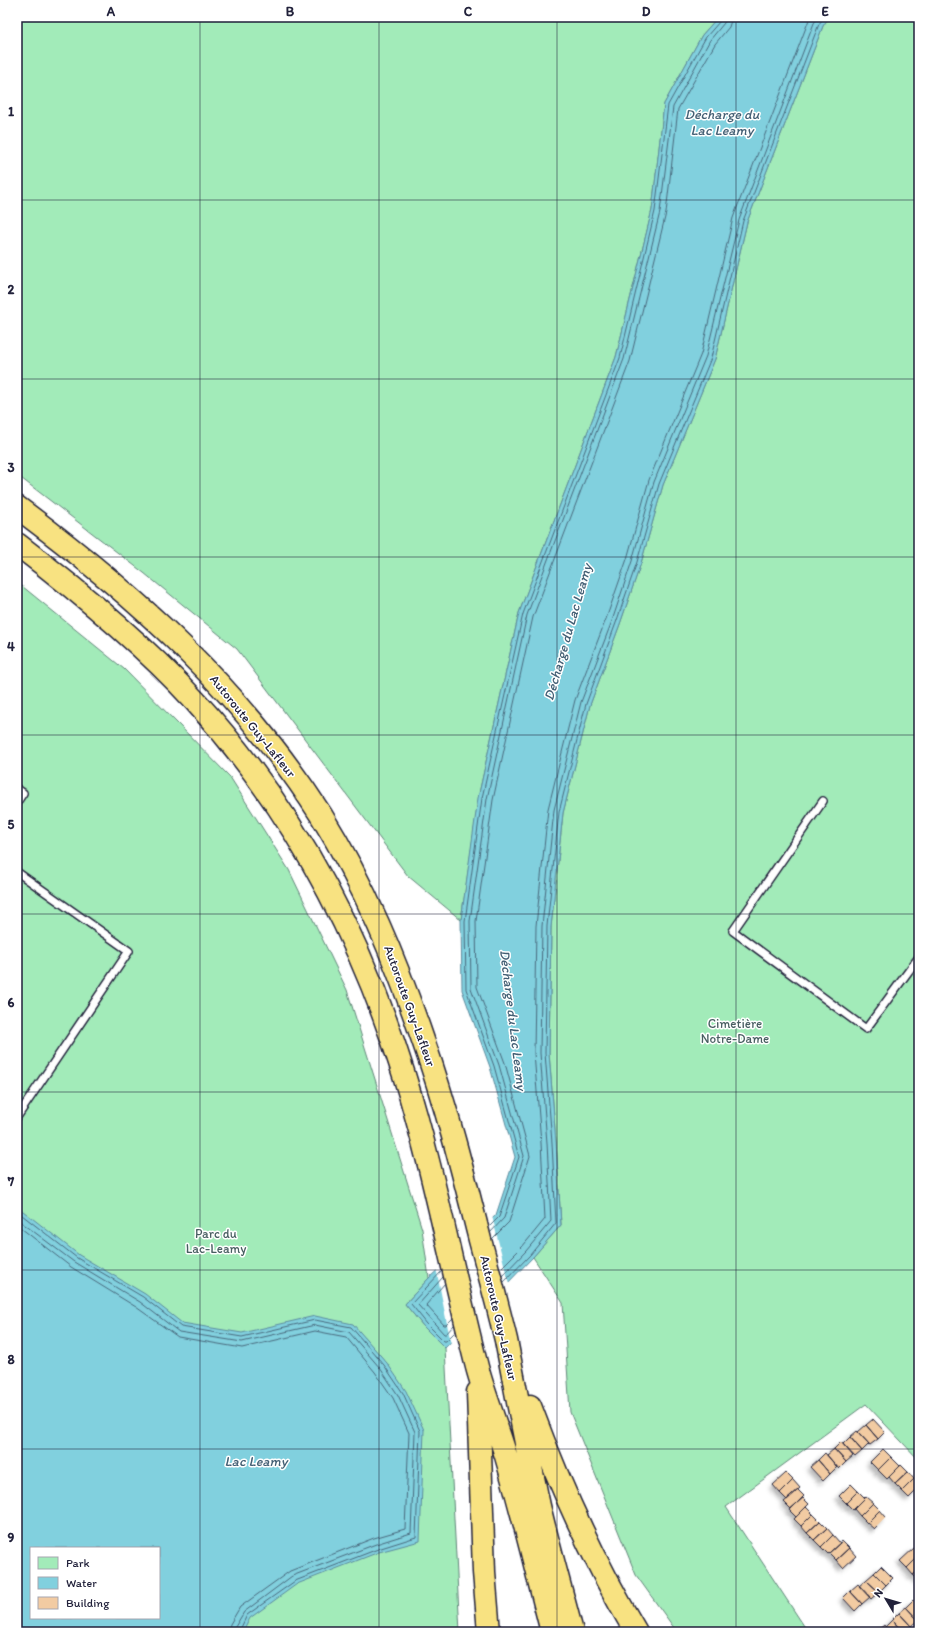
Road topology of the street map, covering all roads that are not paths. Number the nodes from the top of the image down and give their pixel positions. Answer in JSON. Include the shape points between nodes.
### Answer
{"nodes":[{"id":1,"x":17,"y":507,"type":"edge"},
{"id":2,"x":17,"y":544,"type":"edge"},
{"id":3,"x":17,"y":789,"type":"edge"},
{"id":4,"x":823,"y":801,"type":"dead end"},
{"id":5,"x":17,"y":802,"type":"edge"},
{"id":6,"x":17,"y":872,"type":"edge"},
{"id":7,"x":919,"y":957,"type":"edge"},
{"id":8,"x":17,"y":1117,"type":"edge"},
{"id":9,"x":505,"y":1337,"type":"junction"},
{"id":10,"x":478,"y":1369,"type":"junction"},
{"id":11,"x":489,"y":1632,"type":"edge"},
{"id":12,"x":552,"y":1632,"type":"edge"},
{"id":13,"x":572,"y":1632,"type":"edge"},
{"id":14,"x":636,"y":1632,"type":"edge"}],
"edges":[{"from":1,"to":9,"type":"highway","name":"Autoroute Guy-Lafleur","via":[[114,583],[193,656],[261,731],[337,842],[392,953],[432,1064]]},
{"from":2,"to":10,"type":"highway","via":[[111,620],[187,692],[240,754],[298,836],[348,930],[382,1012],[408,1089]]},
{"from":3,"to":5,"type":"lane","via":[[23,794]]},
{"from":4,"to":7,"type":"lane","via":[[733,931],[866,1029]]},
{"from":6,"to":8,"type":"lane","via":[[128,951]]},
{"from":9,"to":13,"type":"highway","name":"Autoroute Guy-Lafleur","via":[[540,1510]]},
{"from":9,"to":14,"type":"highway","via":[[567,1499],[610,1588]]},
{"from":10,"to":11,"type":"highway","via":[[484,1572]]},
{"from":10,"to":12,"type":"highway","via":[[506,1455]]}]}
